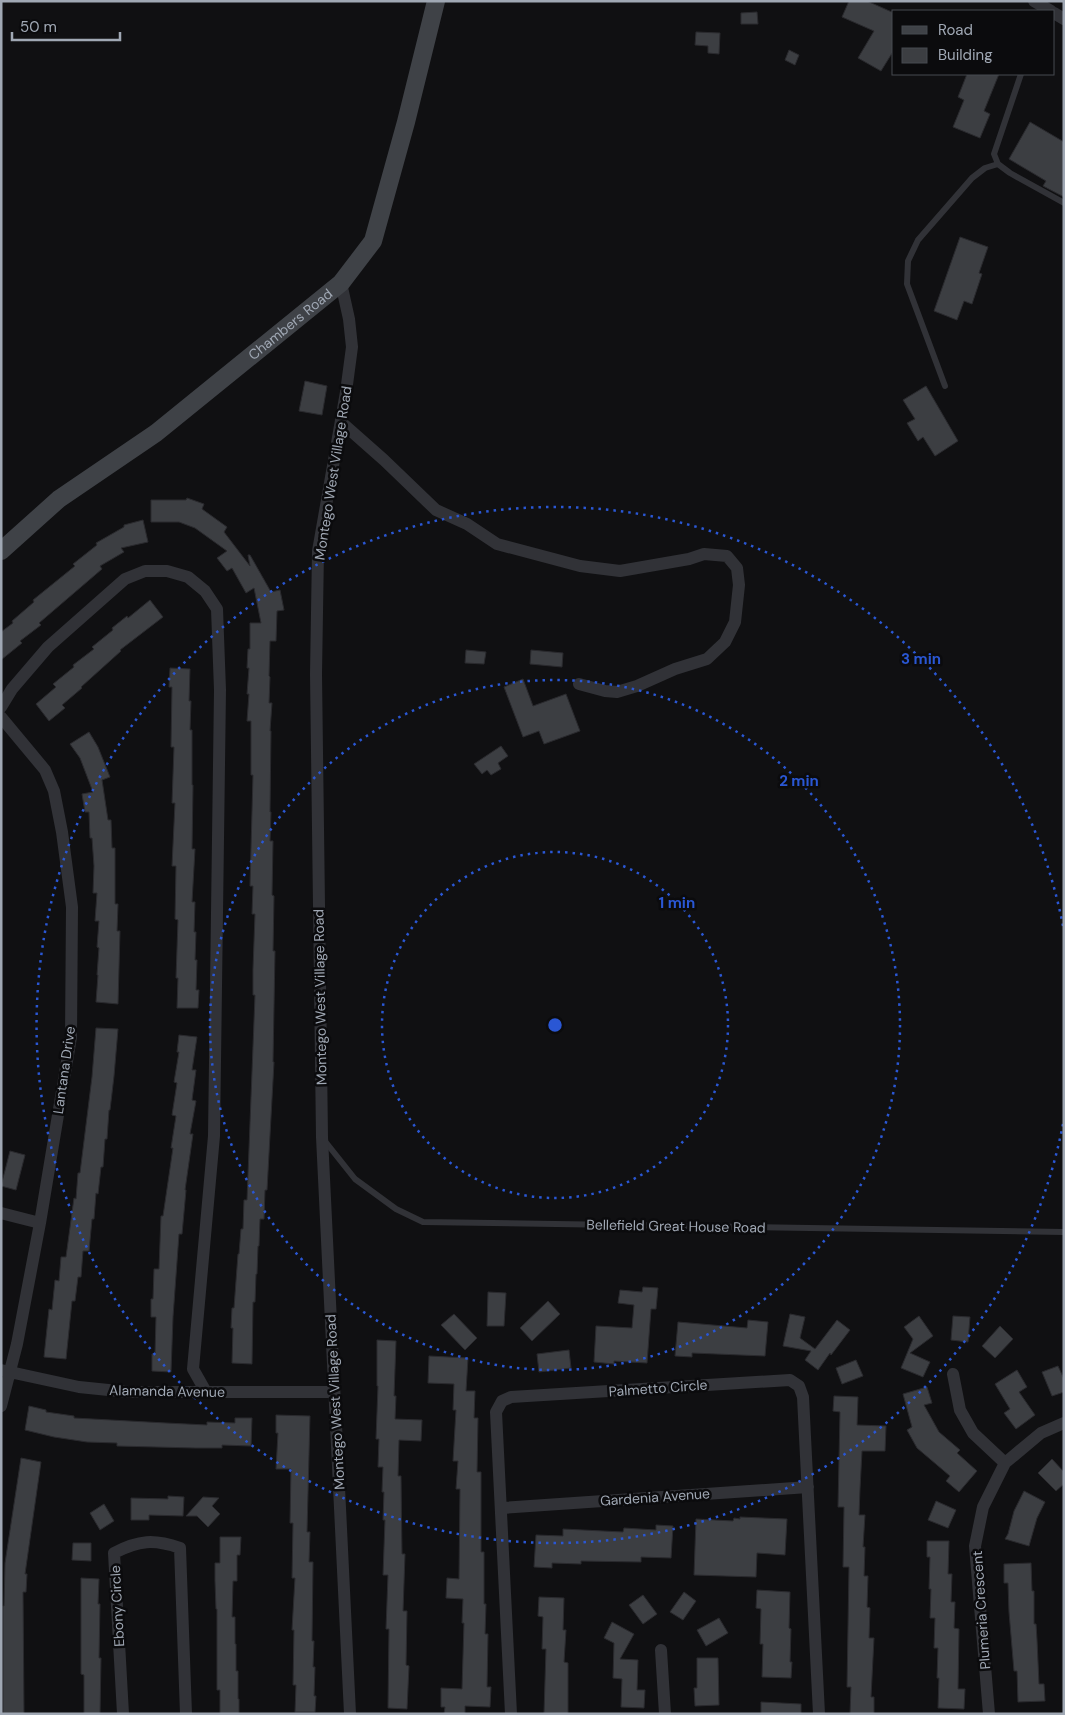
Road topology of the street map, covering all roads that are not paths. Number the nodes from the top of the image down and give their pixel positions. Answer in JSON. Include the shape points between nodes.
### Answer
{"nodes":[{"id":1,"x":436,"y":1,"type":"edge"},
{"id":2,"x":1021,"y":75,"type":"edge"},
{"id":3,"x":998,"y":164,"type":"junction"},
{"id":4,"x":1064,"y":203,"type":"edge"},
{"id":5,"x":341,"y":283,"type":"junction"},
{"id":6,"x":945,"y":386,"type":"dead end"},
{"id":7,"x":341,"y":422,"type":"junction"},
{"id":8,"x":1,"y":551,"type":"edge"},
{"id":9,"x":579,"y":684,"type":"dead end"},
{"id":10,"x":1,"y":707,"type":"edge"},
{"id":11,"x":1,"y":717,"type":"edge"},
{"id":12,"x":322,"y":1136,"type":"junction"},
{"id":13,"x":1,"y":1213,"type":"edge"},
{"id":14,"x":40,"y":1223,"type":"junction"},
{"id":15,"x":1064,"y":1232,"type":"edge"},
{"id":16,"x":6,"y":1371,"type":"edge"},
{"id":17,"x":953,"y":1374,"type":"dead end"},
{"id":18,"x":206,"y":1392,"type":"junction"},
{"id":19,"x":334,"y":1392,"type":"junction"},
{"id":20,"x":1,"y":1406,"type":"edge"},
{"id":21,"x":1064,"y":1423,"type":"edge"},
{"id":22,"x":1005,"y":1463,"type":"junction"},
{"id":23,"x":808,"y":1486,"type":"junction"},
{"id":24,"x":502,"y":1508,"type":"junction"},
{"id":25,"x":661,"y":1650,"type":"dead end"},
{"id":26,"x":123,"y":1714,"type":"edge"},
{"id":27,"x":186,"y":1714,"type":"edge"},
{"id":28,"x":350,"y":1714,"type":"edge"},
{"id":29,"x":511,"y":1714,"type":"edge"},
{"id":30,"x":665,"y":1714,"type":"edge"},
{"id":31,"x":819,"y":1714,"type":"edge"},
{"id":32,"x":989,"y":1714,"type":"edge"}],
"edges":[{"from":1,"to":5,"type":"street","name":"Chambers Road","via":[[373,241]]},
{"from":2,"to":3,"type":"lane","via":[[994,154]]},
{"from":3,"to":4,"type":"lane"},
{"from":3,"to":6,"type":"lane","via":[[985,168],[972,178],[918,240],[908,261],[907,284]]},
{"from":5,"to":7,"type":"street","name":"Montego West Village Road","via":[[352,347]]},
{"from":5,"to":8,"type":"street","name":"Chambers Road","via":[[156,433],[60,499]]},
{"from":7,"to":9,"type":"street","via":[[436,510],[467,524],[497,544],[580,566],[620,571],[704,554],[727,556],[737,568],[740,585],[735,622],[725,642],[707,658],[617,692]]},
{"from":7,"to":12,"type":"street","name":"Montego West Village Road","via":[[318,551],[316,674]]},
{"from":10,"to":18,"type":"street","via":[[48,647],[125,579],[145,571],[167,570],[188,577],[205,591],[217,609],[220,690],[214,1136],[193,1369]]},
{"from":11,"to":14,"type":"street","name":"Lantana Drive","via":[[45,770],[54,791],[72,907],[71,1037]]},
{"from":12,"to":15,"type":"lane","name":"Bellefield Great House Road","via":[[354,1179],[396,1209],[423,1222]]},
{"from":12,"to":19,"type":"street","name":"Montego West Village Road"},
{"from":13,"to":14,"type":"street"},
{"from":14,"to":16,"type":"street","name":"Lantana Drive"},
{"from":16,"to":18,"type":"street","name":"Alamanda Avenue","via":[[79,1387],[128,1392]]},
{"from":16,"to":20,"type":"street","name":"Lantana Drive"},
{"from":17,"to":22,"type":"street","via":[[960,1410],[973,1434]]},
{"from":18,"to":19,"type":"street","name":"Alamanda Avenue"},
{"from":19,"to":28,"type":"street","name":"Montego West Village Road"},
{"from":21,"to":22,"type":"street","name":"Plumeria Crescent","via":[[1041,1433]]},
{"from":22,"to":32,"type":"street","name":"Plumeria Crescent","via":[[983,1507],[975,1546]]},
{"from":23,"to":24,"type":"street","name":"Gardenia Avenue"},
{"from":23,"to":24,"type":"street","name":"Palmetto Circle","via":[[803,1397],[799,1386],[790,1380],[511,1398],[502,1402],[496,1412]]},
{"from":23,"to":31,"type":"street","name":"Palmetto Circle"},
{"from":24,"to":29,"type":"street","name":"Palmetto Circle"},
{"from":25,"to":30,"type":"street"},
{"from":26,"to":27,"type":"street","name":"Ebony Circle","via":[[114,1553],[147,1541],[164,1542],[180,1548]]}]}
